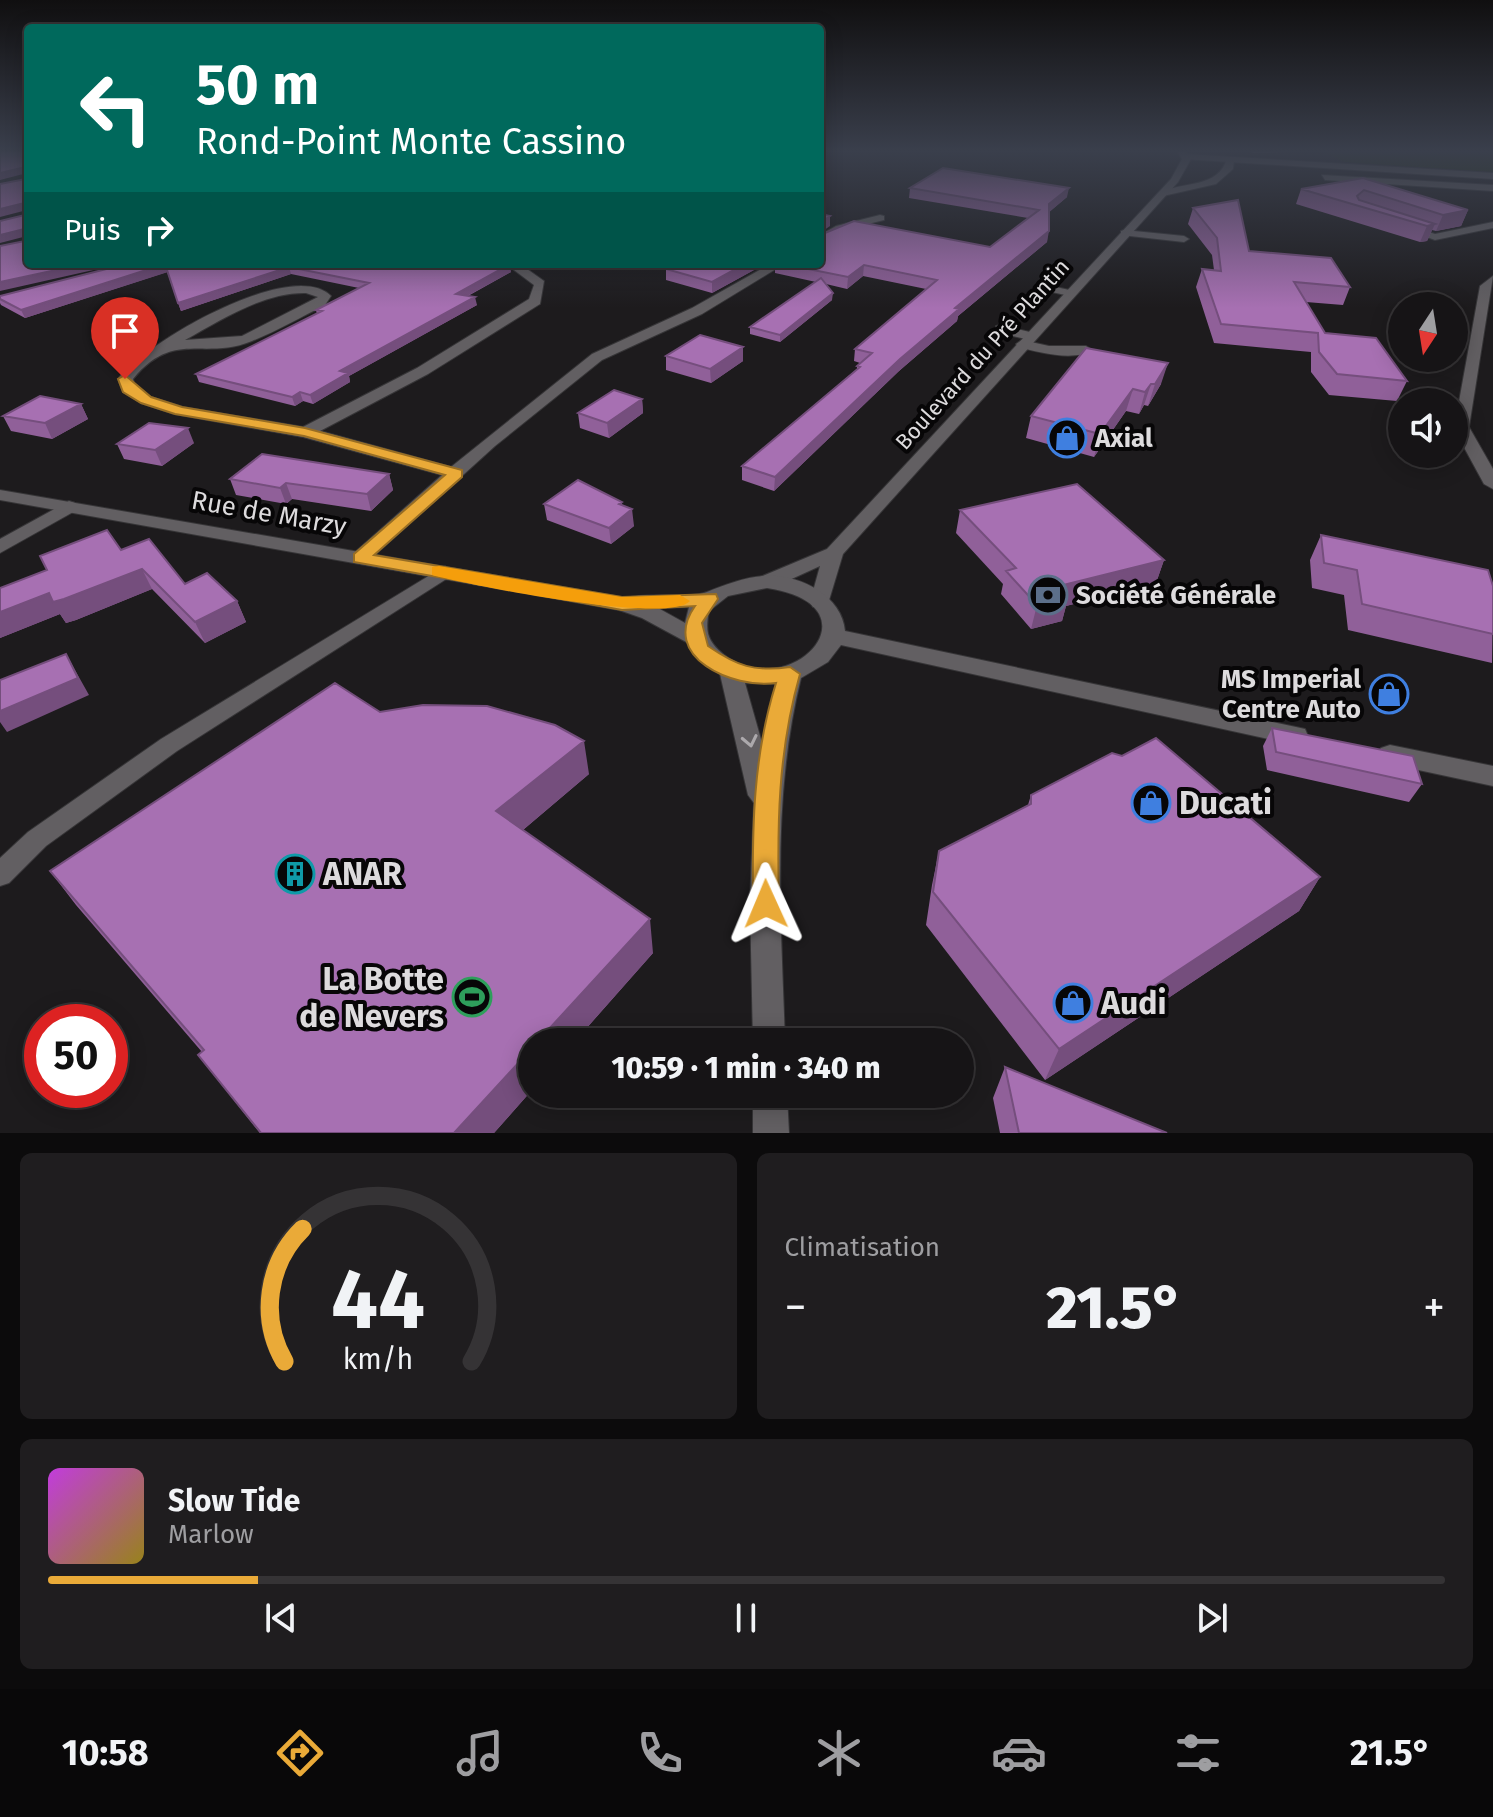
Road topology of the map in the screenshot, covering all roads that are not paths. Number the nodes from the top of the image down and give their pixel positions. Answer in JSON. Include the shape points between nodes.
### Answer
{"nodes":[{"id":1,"x":1153,"y":203,"type":"edge"},
{"id":2,"x":880,"y":218,"type":"dead end"},
{"id":3,"x":1396,"y":224,"type":"edge"},
{"id":4,"x":1493,"y":225,"type":"edge"},
{"id":5,"x":1124,"y":233,"type":"junction"},
{"id":6,"x":824,"y":238,"type":"edge"},
{"id":7,"x":1184,"y":239,"type":"dead end"},
{"id":8,"x":518,"y":268,"type":"edge"},
{"id":9,"x":771,"y":268,"type":"edge"},
{"id":10,"x":1493,"y":280,"type":"edge"},
{"id":11,"x":1042,"y":287,"type":"dead end"},
{"id":12,"x":1070,"y":293,"type":"junction"},
{"id":13,"x":1000,"y":329,"type":"dead end"},
{"id":14,"x":1026,"y":340,"type":"junction"},
{"id":15,"x":170,"y":345,"type":"junction"},
{"id":16,"x":1086,"y":350,"type":"edge"},
{"id":17,"x":305,"y":432,"type":"junction"},
{"id":18,"x":457,"y":474,"type":"junction"},
{"id":19,"x":1493,"y":484,"type":"edge"},
{"id":20,"x":0,"y":495,"type":"edge"},
{"id":21,"x":69,"y":507,"type":"junction"},
{"id":22,"x":0,"y":547,"type":"edge"},
{"id":23,"x":834,"y":553,"type":"junction"},
{"id":24,"x":360,"y":558,"type":"junction"},
{"id":25,"x":445,"y":572,"type":"junction"},
{"id":26,"x":767,"y":582,"type":"junction"},
{"id":27,"x":709,"y":599,"type":"junction"},
{"id":28,"x":820,"y":602,"type":"junction"},
{"id":29,"x":622,"y":604,"type":"junction"},
{"id":30,"x":834,"y":636,"type":"junction"},
{"id":31,"x":693,"y":637,"type":"junction"},
{"id":32,"x":730,"y":671,"type":"junction"},
{"id":33,"x":790,"y":674,"type":"junction"},
{"id":34,"x":1321,"y":741,"type":"edge"},
{"id":35,"x":1368,"y":750,"type":"edge"},
{"id":36,"x":1493,"y":776,"type":"edge"},
{"id":37,"x":764,"y":812,"type":"junction"},
{"id":38,"x":0,"y":875,"type":"edge"},
{"id":39,"x":769,"y":1028,"type":"edge"},
{"id":40,"x":770,"y":1108,"type":"edge"},
{"id":41,"x":771,"y":1133,"type":"edge"}],
"edges":[{"from":1,"to":5,"type":"street","name":"Boulevard du Pré Plantin"},
{"from":2,"to":6,"type":"street"},
{"from":3,"to":4,"type":"lane","via":[[1435,237]]},
{"from":5,"to":7,"type":"lane"},
{"from":5,"to":12,"type":"street","name":"Boulevard du Pré Plantin"},
{"from":8,"to":17,"type":"street","via":[[540,284],[535,301],[388,392]]},
{"from":9,"to":18,"type":"street","via":[[697,311],[597,357],[489,442]]},
{"from":10,"to":19,"type":"street","via":[[1486,286],[1461,427]]},
{"from":11,"to":12,"type":"lane"},
{"from":12,"to":14,"type":"street","name":"Boulevard du Pré Plantin"},
{"from":13,"to":14,"type":"lane"},
{"from":14,"to":16,"type":"lane","via":[[1049,350]]},
{"from":14,"to":23,"type":"street","name":"Boulevard du Pré Plantin"},
{"from":15,"to":15,"type":"street","via":[[269,294],[302,289],[325,296],[246,339]]},
{"from":15,"to":17,"type":"street","via":[[128,372],[128,389],[180,411]]},
{"from":17,"to":18,"type":"street"},
{"from":18,"to":24,"type":"street"},
{"from":20,"to":21,"type":"street","name":"Rue de Marzy"},
{"from":21,"to":22,"type":"street"},
{"from":21,"to":24,"type":"street","name":"Rue de Marzy"},
{"from":23,"to":26,"type":"street","name":"Boulevard du Pré Plantin"},
{"from":23,"to":28,"type":"street","name":"Boulevard du Pré Plantin"},
{"from":24,"to":25,"type":"street","name":"Rue de Marzy"},
{"from":25,"to":29,"type":"street","name":"Rue de Marzy"},
{"from":25,"to":38,"type":"lane","via":[[169,745],[37,839]]},
{"from":26,"to":27,"type":"street","via":[[725,589]]},
{"from":26,"to":28,"type":"street","via":[[796,588]]},
{"from":27,"to":29,"type":"street","name":"Rue de Marzy"},
{"from":27,"to":31,"type":"street","via":[[693,623]]},
{"from":28,"to":30,"type":"street","via":[[830,612]]},
{"from":29,"to":31,"type":"street","name":"Rue de Marzy"},
{"from":30,"to":33,"type":"street","via":[[827,652]]},
{"from":30,"to":34,"type":"street"},
{"from":31,"to":32,"type":"street","via":[[700,651]]},
{"from":32,"to":33,"type":"street"},
{"from":32,"to":37,"type":"street","one_way":true},
{"from":33,"to":37,"type":"street","via":[[776,720]]},
{"from":35,"to":36,"type":"street"},
{"from":37,"to":39,"type":"street"},
{"from":40,"to":41,"type":"street"}]}
